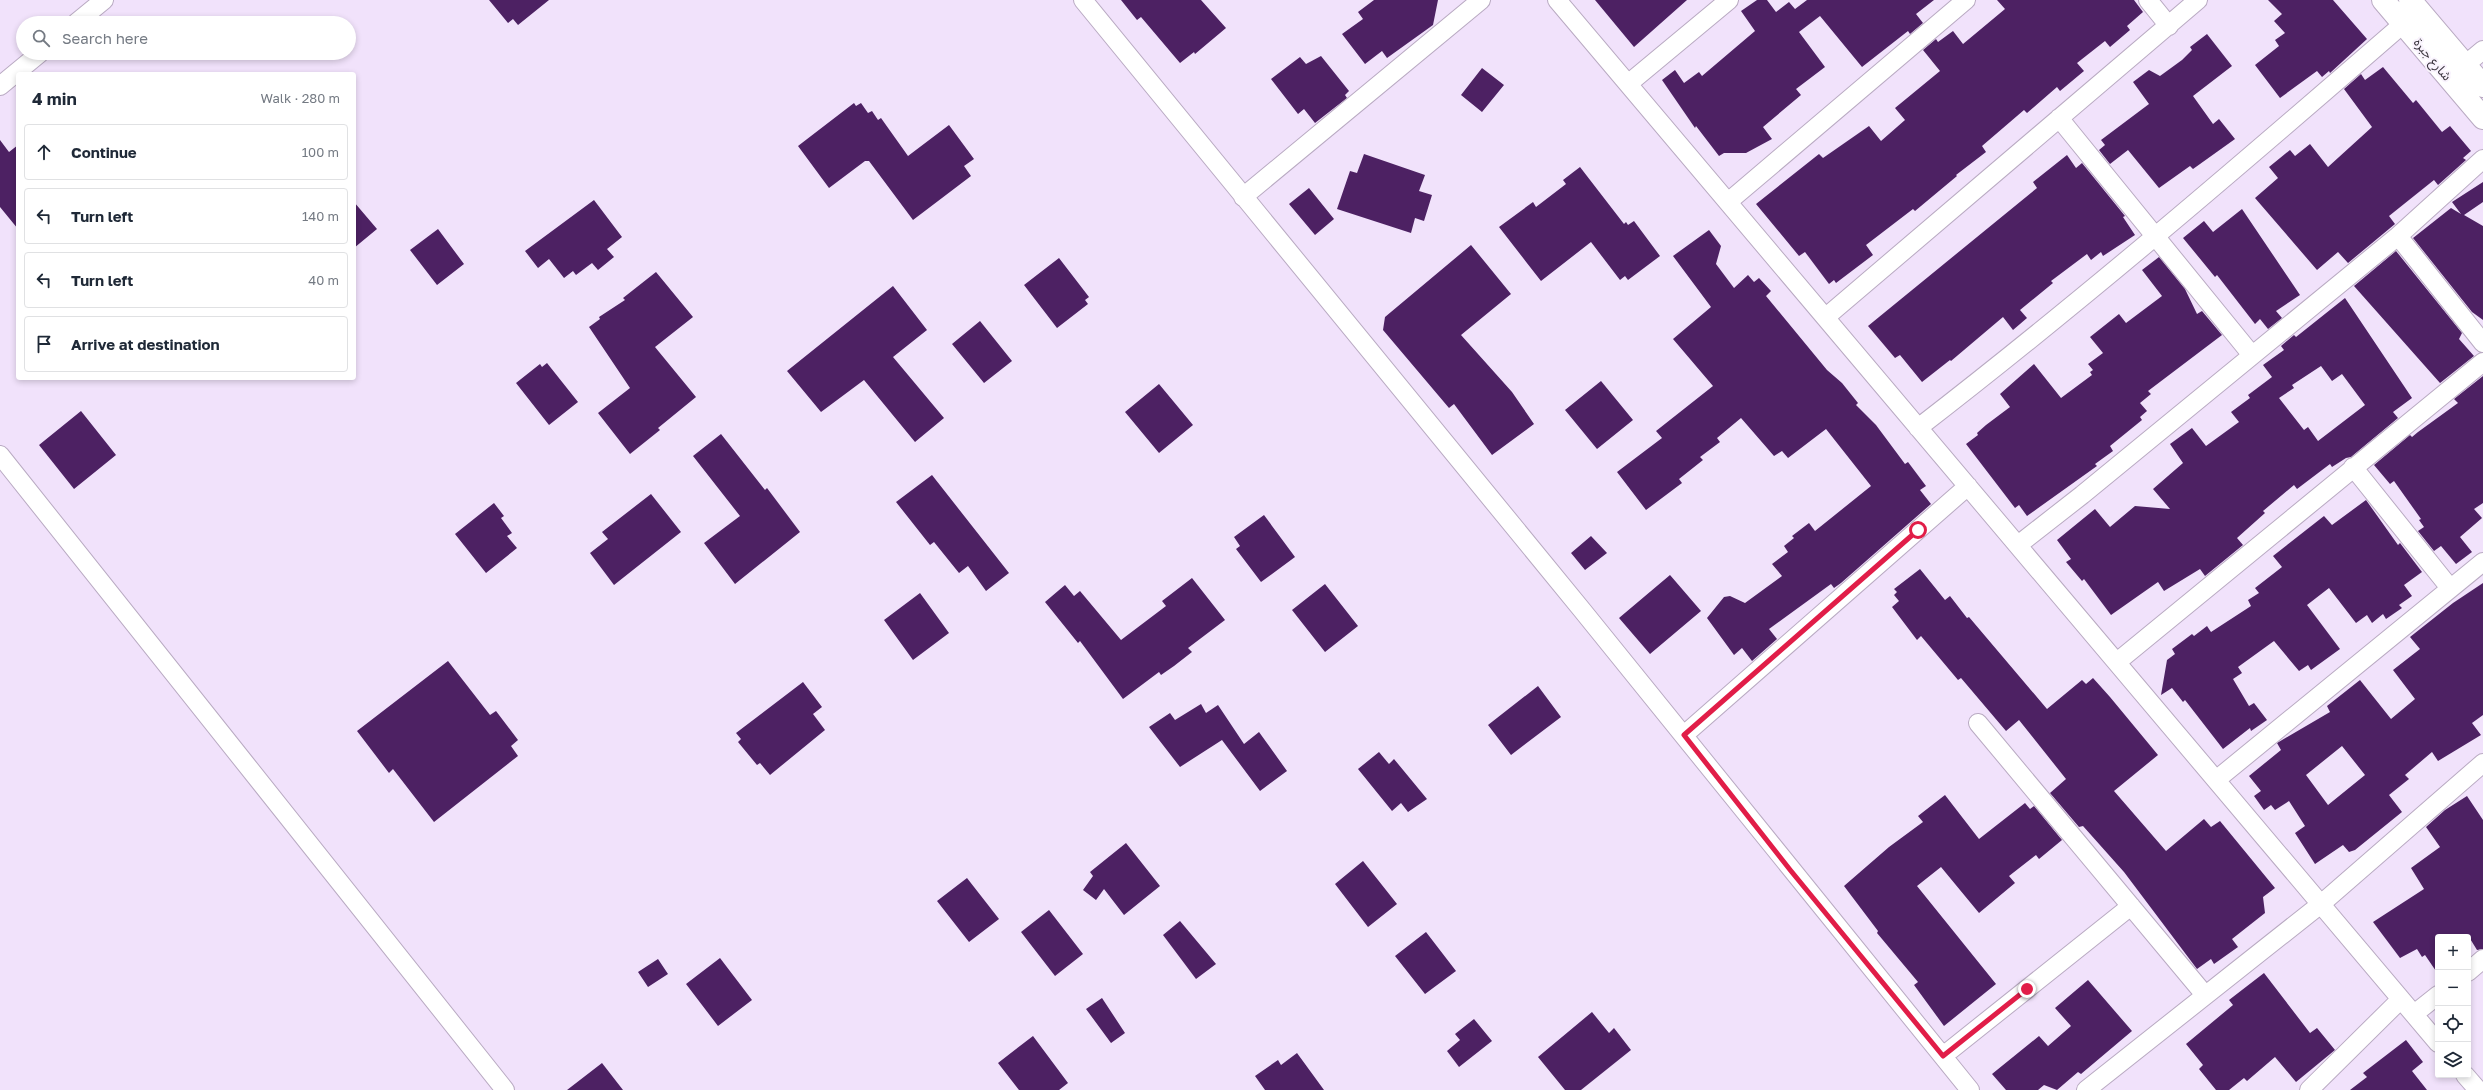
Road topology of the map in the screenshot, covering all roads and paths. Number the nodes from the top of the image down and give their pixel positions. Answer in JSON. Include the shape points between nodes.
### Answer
{"nodes":[{"id":1,"x":104,"y":0,"type":"edge"},
{"id":2,"x":1082,"y":0,"type":"edge"},
{"id":3,"x":1481,"y":0,"type":"edge"},
{"id":4,"x":1557,"y":0,"type":"edge"},
{"id":5,"x":1729,"y":0,"type":"edge"},
{"id":6,"x":1966,"y":0,"type":"edge"},
{"id":7,"x":2148,"y":0,"type":"edge"},
{"id":8,"x":2198,"y":0,"type":"edge"},
{"id":9,"x":2383,"y":0,"type":"edge"},
{"id":10,"x":2410,"y":0,"type":"edge"},
{"id":11,"x":85,"y":16,"type":"edge"},
{"id":12,"x":2403,"y":24,"type":"junction"},
{"id":13,"x":2169,"y":26,"type":"junction"},
{"id":14,"x":2483,"y":50,"type":"edge"},
{"id":15,"x":32,"y":60,"type":"edge"},
{"id":16,"x":2465,"y":65,"type":"junction"},
{"id":17,"x":17,"y":72,"type":"edge"},
{"id":18,"x":16,"y":73,"type":"edge"},
{"id":19,"x":1628,"y":84,"type":"junction"},
{"id":20,"x":0,"y":86,"type":"edge"},
{"id":21,"x":2483,"y":86,"type":"edge"},
{"id":22,"x":2059,"y":118,"type":"junction"},
{"id":23,"x":2483,"y":118,"type":"edge"},
{"id":24,"x":2483,"y":159,"type":"edge"},
{"id":25,"x":1243,"y":197,"type":"junction"},
{"id":26,"x":1728,"y":202,"type":"junction"},
{"id":27,"x":2156,"y":236,"type":"junction"},
{"id":28,"x":2398,"y":236,"type":"junction"},
{"id":29,"x":1826,"y":318,"type":"junction"},
{"id":30,"x":2483,"y":344,"type":"edge"},
{"id":31,"x":2251,"y":354,"type":"junction"},
{"id":32,"x":2483,"y":362,"type":"edge"},
{"id":33,"x":1918,"y":428,"type":"junction"},
{"id":34,"x":0,"y":455,"type":"edge"},
{"id":35,"x":2353,"y":467,"type":"junction"},
{"id":36,"x":1968,"y":486,"type":"junction"},
{"id":37,"x":2018,"y":545,"type":"junction"},
{"id":38,"x":2483,"y":562,"type":"edge"},
{"id":39,"x":2450,"y":588,"type":"junction"},
{"id":40,"x":2117,"y":662,"type":"junction"},
{"id":41,"x":1978,"y":723,"type":"dead end"},
{"id":42,"x":1684,"y":735,"type":"junction"},
{"id":43,"x":2483,"y":763,"type":"edge"},
{"id":44,"x":2216,"y":780,"type":"junction"},
{"id":45,"x":2320,"y":904,"type":"junction"},
{"id":46,"x":2131,"y":906,"type":"junction"},
{"id":47,"x":2483,"y":959,"type":"edge"},
{"id":48,"x":2470,"y":970,"type":"edge"},
{"id":49,"x":2205,"y":996,"type":"junction"},
{"id":50,"x":2435,"y":998,"type":"edge"},
{"id":51,"x":2401,"y":999,"type":"junction"},
{"id":52,"x":2414,"y":1014,"type":"junction"},
{"id":53,"x":2437,"y":1042,"type":"edge"},
{"id":54,"x":1943,"y":1056,"type":"junction"},
{"id":55,"x":2468,"y":1078,"type":"edge"},
{"id":56,"x":505,"y":1090,"type":"edge"},
{"id":57,"x":1970,"y":1090,"type":"edge"},
{"id":58,"x":2086,"y":1090,"type":"edge"},
{"id":59,"x":2309,"y":1090,"type":"edge"},
{"id":60,"x":2478,"y":1090,"type":"edge"}],
"edges":[{"from":1,"to":11,"type":"street"},
{"from":2,"to":25,"type":"street"},
{"from":3,"to":25,"type":"street"},
{"from":4,"to":19,"type":"street"},
{"from":5,"to":19,"type":"street"},
{"from":6,"to":26,"type":"street"},
{"from":7,"to":13,"type":"street"},
{"from":8,"to":13,"type":"street"},
{"from":9,"to":12,"type":"street","name":"شارع جبرة"},
{"from":10,"to":16,"type":"street","name":"شارع جبرة"},
{"from":12,"to":23,"type":"street","name":"شارع جبرة"},
{"from":12,"to":27,"type":"street"},
{"from":13,"to":22,"type":"street"},
{"from":14,"to":16,"type":"street"},
{"from":15,"to":17,"type":"street"},
{"from":16,"to":21,"type":"street","name":"شارع جبرة"},
{"from":18,"to":20,"type":"street"},
{"from":19,"to":26,"type":"street"},
{"from":22,"to":27,"type":"street"},
{"from":22,"to":29,"type":"street"},
{"from":24,"to":28,"type":"street"},
{"from":25,"to":42,"type":"street"},
{"from":26,"to":29,"type":"street"},
{"from":27,"to":31,"type":"street"},
{"from":27,"to":33,"type":"street","via":[[2008,358]]},
{"from":28,"to":30,"type":"street"},
{"from":28,"to":31,"type":"street"},
{"from":29,"to":33,"type":"street"},
{"from":31,"to":37,"type":"street"},
{"from":32,"to":35,"type":"street"},
{"from":33,"to":36,"type":"street"},
{"from":34,"to":56,"type":"street"},
{"from":35,"to":39,"type":"street"},
{"from":35,"to":40,"type":"street"},
{"from":36,"to":37,"type":"street"},
{"from":36,"to":42,"type":"street"},
{"from":37,"to":40,"type":"street"},
{"from":38,"to":39,"type":"street"},
{"from":39,"to":44,"type":"street"},
{"from":40,"to":44,"type":"street"},
{"from":41,"to":46,"type":"street"},
{"from":42,"to":54,"type":"street","via":[[1791,871]]},
{"from":43,"to":45,"type":"street"},
{"from":44,"to":45,"type":"street"},
{"from":45,"to":49,"type":"street"},
{"from":45,"to":51,"type":"street"},
{"from":46,"to":49,"type":"street"},
{"from":46,"to":54,"type":"street"},
{"from":47,"to":48,"type":"street"},
{"from":49,"to":58,"type":"street"},
{"from":50,"to":52,"type":"street"},
{"from":51,"to":52,"type":"street"},
{"from":51,"to":59,"type":"street"},
{"from":52,"to":53,"type":"street"},
{"from":54,"to":57,"type":"street"},
{"from":55,"to":60,"type":"street"}]}
